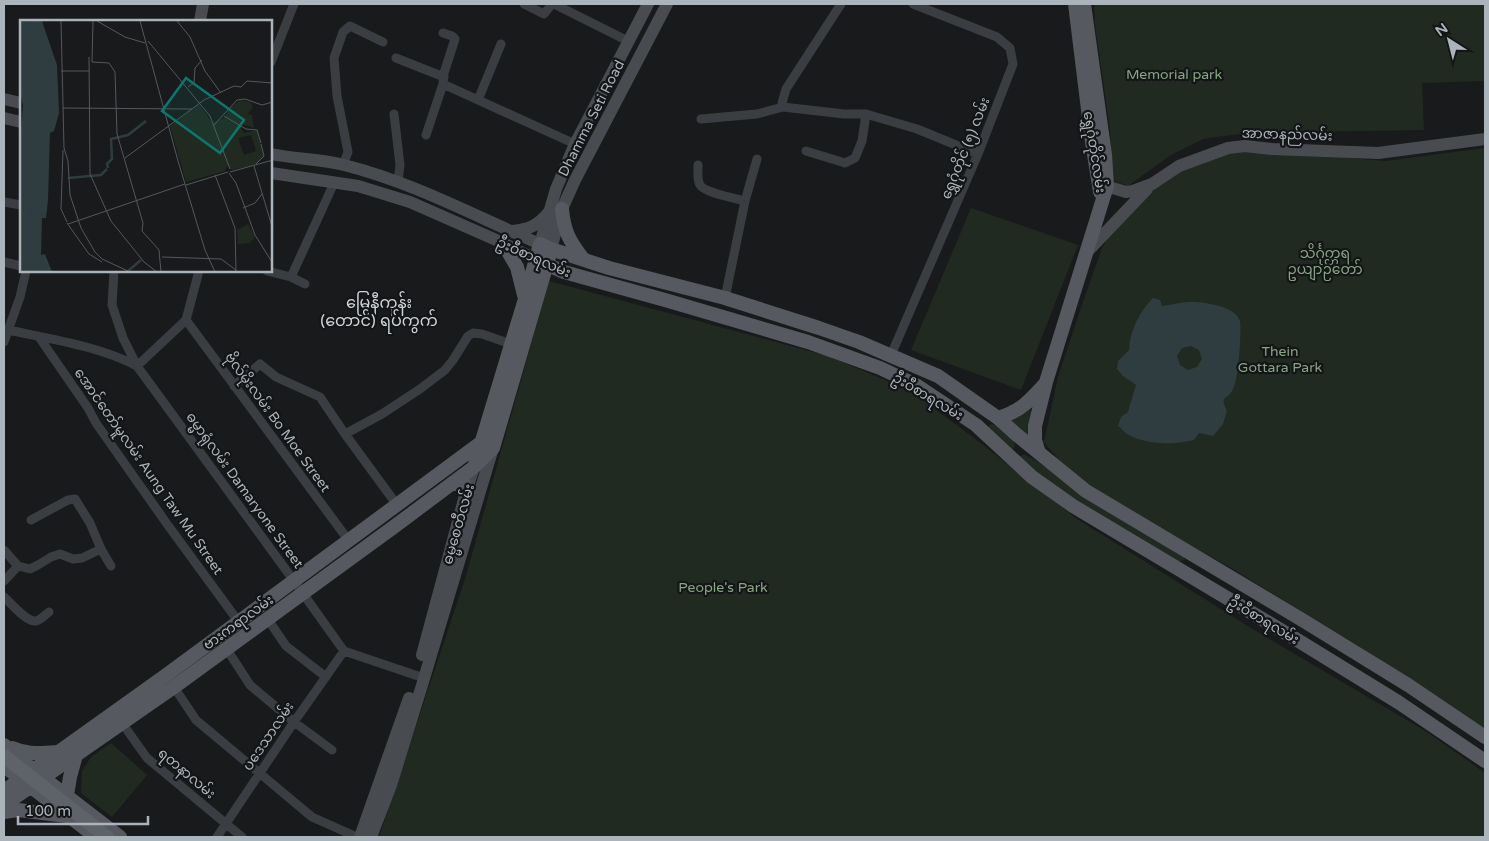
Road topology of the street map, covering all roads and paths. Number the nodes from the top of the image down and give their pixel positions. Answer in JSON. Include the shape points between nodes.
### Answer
{"nodes":[{"id":1,"x":203,"y":4,"type":"edge"},
{"id":2,"x":294,"y":4,"type":"edge"},
{"id":3,"x":524,"y":4,"type":"edge"},
{"id":4,"x":553,"y":4,"type":"edge"},
{"id":5,"x":648,"y":4,"type":"edge"},
{"id":6,"x":667,"y":4,"type":"edge"},
{"id":7,"x":841,"y":4,"type":"edge"},
{"id":8,"x":913,"y":4,"type":"edge"},
{"id":9,"x":1075,"y":4,"type":"edge"},
{"id":10,"x":1084,"y":4,"type":"edge"},
{"id":11,"x":200,"y":20,"type":"edge"},
{"id":12,"x":443,"y":33,"type":"dead end"},
{"id":13,"x":628,"y":41,"type":"junction"},
{"id":14,"x":383,"y":42,"type":"dead end"},
{"id":15,"x":501,"y":44,"type":"dead end"},
{"id":16,"x":643,"y":50,"type":"junction"},
{"id":17,"x":396,"y":58,"type":"dead end"},
{"id":18,"x":272,"y":59,"type":"edge"},
{"id":19,"x":443,"y":81,"type":"junction"},
{"id":20,"x":4,"y":99,"type":"edge"},
{"id":21,"x":478,"y":100,"type":"junction"},
{"id":22,"x":20,"y":103,"type":"edge"},
{"id":23,"x":783,"y":105,"type":"junction"},
{"id":24,"x":394,"y":114,"type":"dead end"},
{"id":25,"x":866,"y":114,"type":"junction"},
{"id":26,"x":4,"y":118,"type":"edge"},
{"id":27,"x":701,"y":119,"type":"dead end"},
{"id":28,"x":20,"y":122,"type":"edge"},
{"id":29,"x":426,"y":135,"type":"dead end"},
{"id":30,"x":1485,"y":139,"type":"edge"},
{"id":31,"x":575,"y":144,"type":"junction"},
{"id":32,"x":806,"y":151,"type":"dead end"},
{"id":33,"x":272,"y":154,"type":"edge"},
{"id":34,"x":978,"y":154,"type":"junction"},
{"id":35,"x":757,"y":159,"type":"dead end"},
{"id":36,"x":343,"y":165,"type":"junction"},
{"id":37,"x":698,"y":165,"type":"dead end"},
{"id":38,"x":272,"y":173,"type":"edge"},
{"id":39,"x":398,"y":182,"type":"junction"},
{"id":40,"x":334,"y":183,"type":"junction"},
{"id":41,"x":1152,"y":184,"type":"junction"},
{"id":42,"x":1103,"y":185,"type":"junction"},
{"id":43,"x":745,"y":201,"type":"junction"},
{"id":44,"x":4,"y":202,"type":"edge"},
{"id":45,"x":20,"y":205,"type":"edge"},
{"id":46,"x":556,"y":209,"type":"junction"},
{"id":47,"x":506,"y":237,"type":"junction"},
{"id":48,"x":545,"y":247,"type":"junction"},
{"id":49,"x":1087,"y":252,"type":"junction"},
{"id":50,"x":584,"y":260,"type":"junction"},
{"id":51,"x":4,"y":262,"type":"edge"},
{"id":52,"x":541,"y":262,"type":"junction"},
{"id":53,"x":20,"y":266,"type":"edge"},
{"id":54,"x":26,"y":272,"type":"edge"},
{"id":55,"x":114,"y":272,"type":"edge"},
{"id":56,"x":199,"y":272,"type":"edge"},
{"id":57,"x":270,"y":272,"type":"edge"},
{"id":58,"x":564,"y":272,"type":"junction"},
{"id":59,"x":291,"y":278,"type":"junction"},
{"id":60,"x":305,"y":284,"type":"dead end"},
{"id":61,"x":540,"y":290,"type":"junction"},
{"id":62,"x":725,"y":298,"type":"junction"},
{"id":63,"x":525,"y":299,"type":"junction"},
{"id":64,"x":186,"y":320,"type":"junction"},
{"id":65,"x":6,"y":330,"type":"edge"},
{"id":66,"x":39,"y":337,"type":"junction"},
{"id":67,"x":4,"y":342,"type":"edge"},
{"id":68,"x":511,"y":344,"type":"junction"},
{"id":69,"x":891,"y":354,"type":"junction"},
{"id":70,"x":137,"y":366,"type":"junction"},
{"id":71,"x":1046,"y":382,"type":"junction"},
{"id":72,"x":234,"y":386,"type":"junction"},
{"id":73,"x":985,"y":409,"type":"junction"},
{"id":74,"x":998,"y":418,"type":"junction"},
{"id":75,"x":976,"y":425,"type":"junction"},
{"id":76,"x":1035,"y":426,"type":"junction"},
{"id":77,"x":345,"y":434,"type":"junction"},
{"id":78,"x":1028,"y":444,"type":"junction"},
{"id":79,"x":488,"y":445,"type":"junction"},
{"id":80,"x":1040,"y":453,"type":"junction"},
{"id":81,"x":1007,"y":454,"type":"junction"},
{"id":82,"x":474,"y":467,"type":"junction"},
{"id":83,"x":453,"y":484,"type":"junction"},
{"id":84,"x":417,"y":490,"type":"junction"},
{"id":85,"x":466,"y":492,"type":"junction"},
{"id":86,"x":427,"y":503,"type":"junction"},
{"id":87,"x":397,"y":505,"type":"junction"},
{"id":88,"x":31,"y":520,"type":"dead end"},
{"id":89,"x":348,"y":541,"type":"junction"},
{"id":90,"x":101,"y":548,"type":"junction"},
{"id":91,"x":4,"y":550,"type":"edge"},
{"id":92,"x":1196,"y":556,"type":"junction"},
{"id":93,"x":18,"y":566,"type":"junction"},
{"id":94,"x":112,"y":566,"type":"dead end"},
{"id":95,"x":1186,"y":574,"type":"junction"},
{"id":96,"x":294,"y":581,"type":"junction"},
{"id":97,"x":4,"y":582,"type":"edge"},
{"id":98,"x":303,"y":593,"type":"junction"},
{"id":99,"x":4,"y":597,"type":"edge"},
{"id":100,"x":49,"y":612,"type":"dead end"},
{"id":101,"x":267,"y":618,"type":"junction"},
{"id":102,"x":238,"y":621,"type":"junction"},
{"id":103,"x":226,"y":648,"type":"junction"},
{"id":104,"x":344,"y":651,"type":"junction"},
{"id":105,"x":326,"y":677,"type":"junction"},
{"id":106,"x":420,"y":677,"type":"junction"},
{"id":107,"x":169,"y":681,"type":"junction"},
{"id":108,"x":294,"y":722,"type":"junction"},
{"id":109,"x":122,"y":723,"type":"junction"},
{"id":110,"x":1485,"y":737,"type":"edge"},
{"id":111,"x":4,"y":744,"type":"edge"},
{"id":112,"x":332,"y":750,"type":"dead end"},
{"id":113,"x":57,"y":752,"type":"junction"},
{"id":114,"x":76,"y":755,"type":"junction"},
{"id":115,"x":4,"y":756,"type":"edge"},
{"id":116,"x":1485,"y":761,"type":"edge"},
{"id":117,"x":4,"y":766,"type":"edge"},
{"id":118,"x":38,"y":774,"type":"junction"},
{"id":119,"x":260,"y":774,"type":"junction"},
{"id":120,"x":26,"y":783,"type":"junction"},
{"id":121,"x":4,"y":791,"type":"edge"},
{"id":122,"x":67,"y":795,"type":"junction"},
{"id":123,"x":4,"y":805,"type":"edge"},
{"id":124,"x":4,"y":812,"type":"edge"},
{"id":125,"x":69,"y":816,"type":"junction"},
{"id":126,"x":226,"y":823,"type":"junction"},
{"id":127,"x":96,"y":837,"type":"edge"},
{"id":128,"x":107,"y":837,"type":"edge"},
{"id":129,"x":120,"y":837,"type":"edge"},
{"id":130,"x":217,"y":837,"type":"edge"},
{"id":131,"x":242,"y":837,"type":"edge"},
{"id":132,"x":359,"y":837,"type":"edge"},
{"id":133,"x":372,"y":837,"type":"edge"}],
"edges":[{"from":1,"to":11,"type":"main road"},
{"from":2,"to":18,"type":"street"},
{"from":3,"to":4,"type":"street","via":[[544,14]]},
{"from":4,"to":13,"type":"street"},
{"from":5,"to":13,"type":"main road","name":"Dhamma Seti Road"},
{"from":6,"to":16,"type":"main road","name":"Dhamma Seti Road"},
{"from":7,"to":23,"type":"street","via":[[786,89]]},
{"from":8,"to":34,"type":"street","name":"ရွှေဂုံတိုင် (၅) လမ်း","via":[[997,37],[1010,48],[1013,64]]},
{"from":9,"to":42,"type":"main road","name":"ရွှေဂုံတိုင်လမ်း"},
{"from":10,"to":42,"type":"main road","name":"ရွှေဂုံတိုင်လမ်း","via":[[1105,155]]},
{"from":12,"to":19,"type":"street","via":[[455,40]]},
{"from":13,"to":16,"type":"main road"},
{"from":13,"to":31,"type":"main road","name":"Dhamma Seti Road"},
{"from":14,"to":36,"type":"street","via":[[350,26],[343,32],[334,58],[337,96],[348,152]]},
{"from":15,"to":21,"type":"street"},
{"from":16,"to":46,"type":"main road","name":"Dhamma Seti Road","via":[[575,180]]},
{"from":17,"to":19,"type":"street"},
{"from":19,"to":21,"type":"street"},
{"from":19,"to":29,"type":"street"},
{"from":20,"to":22,"type":"main road"},
{"from":21,"to":31,"type":"street"},
{"from":23,"to":25,"type":"street"},
{"from":23,"to":27,"type":"street","via":[[757,114]]},
{"from":24,"to":39,"type":"street","via":[[400,165]]},
{"from":25,"to":32,"type":"street","via":[[862,141],[855,158],[845,163]]},
{"from":25,"to":34,"type":"street","via":[[917,129]]},
{"from":26,"to":28,"type":"main road"},
{"from":30,"to":41,"type":"main road","name":"အာဇာနည်လမ်း","via":[[1378,153],[1245,146],[1228,148],[1179,166]]},
{"from":31,"to":46,"type":"main road","name":"Dhamma Seti Road","via":[[556,189]]},
{"from":33,"to":36,"type":"main road","name":"ဦးဝီစာရလမ်း"},
{"from":34,"to":69,"type":"street","name":"ရွှေဂုံတိုင် (၅) လမ်း"},
{"from":35,"to":43,"type":"street"},
{"from":36,"to":39,"type":"main road","name":"ဦးဝီစာရလမ်း"},
{"from":37,"to":43,"type":"street","via":[[698,182],[702,187]]},
{"from":38,"to":40,"type":"main road","name":"ဦးဝီစာရလမ်း"},
{"from":39,"to":47,"type":"main road","name":"ဦးဝီစာရလမ်း"},
{"from":40,"to":47,"type":"main road","name":"ဦးဝီစာရလမ်း","via":[[358,186],[410,202]]},
{"from":40,"to":59,"type":"street"},
{"from":41,"to":42,"type":"main road","name":"အာဇာနည်လမ်း","via":[[1126,192]]},
{"from":41,"to":49,"type":"main road"},
{"from":42,"to":49,"type":"main road","name":"ရွှေဂုံတိုင်လမ်း","via":[[1103,202]]},
{"from":43,"to":62,"type":"street"},
{"from":44,"to":45,"type":"street"},
{"from":46,"to":47,"type":"main road","via":[[535,225]]},
{"from":46,"to":48,"type":"main road","name":"Dhamma Seti Road"},
{"from":46,"to":50,"type":"main road"},
{"from":47,"to":48,"type":"main road","name":"ဦးဝီစာရလမ်း"},
{"from":47,"to":52,"type":"main road","name":"ဦးဝီစာရလမ်း"},
{"from":47,"to":63,"type":"main road"},
{"from":48,"to":50,"type":"main road","name":"ဦးဝီစာရလမ်း"},
{"from":48,"to":52,"type":"main road","name":"ဓမ္မစေတီလမ်း"},
{"from":49,"to":71,"type":"main road","name":"ရွှေဂုံတိုင်လမ်း"},
{"from":50,"to":62,"type":"main road","name":"ဦးဝီစာရလမ်း"},
{"from":51,"to":53,"type":"street"},
{"from":52,"to":58,"type":"main road","name":"ဦးဝီစာရလမ်း"},
{"from":52,"to":61,"type":"main road","name":"ဓမ္မစေတီလမ်း"},
{"from":52,"to":63,"type":"main road","name":"ဓမ္မစေတီလမ်း"},
{"from":54,"to":65,"type":"street","via":[[20,297]]},
{"from":55,"to":70,"type":"street","name":"ဓမ္မာရုံလမ်း Damaryone Street","via":[[112,305]]},
{"from":56,"to":64,"type":"street"},
{"from":57,"to":59,"type":"street"},
{"from":58,"to":61,"type":"main road","via":[[549,279]]},
{"from":58,"to":75,"type":"main road","name":"ဦးဝီစာရလမ်း","via":[[808,342],[880,368],[916,385]]},
{"from":59,"to":60,"type":"street"},
{"from":61,"to":79,"type":"main road","name":"ဓမ္မစေတီလမ်း"},
{"from":62,"to":69,"type":"main road","name":"ဦးဝီစာရလမ်း"},
{"from":63,"to":68,"type":"main road","name":"ဓမ္မစေတီလမ်း"},
{"from":64,"to":70,"type":"street"},
{"from":64,"to":72,"type":"street","name":"ဗိုလ်မိုးလမ်း Bo Moe Street"},
{"from":65,"to":66,"type":"street"},
{"from":65,"to":67,"type":"street"},
{"from":66,"to":70,"type":"street","via":[[100,350]]},
{"from":66,"to":102,"type":"street","name":"အောင်တော်မူလမ်း Aung Taw Mu Street"},
{"from":68,"to":77,"type":"street","via":[[473,333],[445,370],[382,414]]},
{"from":68,"to":79,"type":"main road","name":"ဓမ္မစေတီလမ်း"},
{"from":69,"to":73,"type":"main road","name":"ဦးဝီစာရလမ်း","via":[[938,376]]},
{"from":70,"to":96,"type":"street","name":"ဓမ္မာရုံလမ်း Damaryone Street"},
{"from":71,"to":74,"type":"main road","name":"ရွှေဂုံတိုင်လမ်း","via":[[1020,409]]},
{"from":71,"to":76,"type":"main road","name":"ရွှေဂုံတိုင်လမ်း"},
{"from":72,"to":77,"type":"street","via":[[260,364],[276,377],[320,396]]},
{"from":72,"to":89,"type":"street","name":"ဗိုလ်မိုးလမ်း Bo Moe Street"},
{"from":73,"to":74,"type":"main road","name":"ဦးဝီစာရလမ်း"},
{"from":73,"to":75,"type":"main road"},
{"from":74,"to":78,"type":"main road","name":"ဦးဝီစာရလမ်း"},
{"from":75,"to":81,"type":"main road","name":"ဦးဝီစာရလမ်း"},
{"from":76,"to":78,"type":"main road"},
{"from":76,"to":80,"type":"main road","name":"ရွှေဂုံတိုင်လမ်း","via":[[1035,440]]},
{"from":77,"to":87,"type":"street"},
{"from":78,"to":80,"type":"main road","name":"ဦးဝီစာရလမ်း"},
{"from":78,"to":81,"type":"main road","via":[[1017,454]]},
{"from":79,"to":82,"type":"main road"},
{"from":79,"to":84,"type":"main road","name":"ဗားကရာလမ်း"},
{"from":79,"to":106,"type":"main road","name":"ဓမ္မစေတီလမ်း"},
{"from":80,"to":92,"type":"main road","name":"ဦးဝီစာရလမ်း","via":[[1086,491]]},
{"from":81,"to":95,"type":"main road","name":"ဦးဝီစာရလမ်း","via":[[1032,477],[1073,506]]},
{"from":82,"to":83,"type":"main road"},
{"from":82,"to":85,"type":"main road","name":"ဓမ္မစေတီလမ်း"},
{"from":83,"to":85,"type":"main road","via":[[464,484]]},
{"from":83,"to":86,"type":"main road"},
{"from":84,"to":86,"type":"main road","via":[[426,495]]},
{"from":84,"to":87,"type":"main road","name":"ဗားကရာလမ်း"},
{"from":85,"to":106,"type":"main road","name":"ဓမ္မစေတီလမ်း"},
{"from":86,"to":98,"type":"main road"},
{"from":87,"to":89,"type":"main road","name":"ဗားကရာလမ်း"},
{"from":88,"to":90,"type":"street","via":[[74,499]]},
{"from":89,"to":96,"type":"main road","name":"ဗားကရာလမ်း"},
{"from":90,"to":93,"type":"street","via":[[82,558],[73,559],[60,554],[30,569]]},
{"from":90,"to":94,"type":"street"},
{"from":91,"to":93,"type":"street"},
{"from":92,"to":95,"type":"main road"},
{"from":92,"to":110,"type":"main road","name":"ဦးဝီစာရလမ်း","via":[[1408,685]]},
{"from":93,"to":97,"type":"street"},
{"from":95,"to":116,"type":"main road","name":"ဦးဝီစာရလမ်း","via":[[1398,702]]},
{"from":96,"to":98,"type":"street","name":"ဓမ္မာရုံလမ်း Damaryone Street"},
{"from":96,"to":102,"type":"main road","name":"ဗားကရာလမ်း"},
{"from":98,"to":101,"type":"main road"},
{"from":98,"to":104,"type":"street","name":"ဓမ္မာရုံလမ်း Damaryone Street"},
{"from":99,"to":100,"type":"street","via":[[27,619],[35,621]]},
{"from":101,"to":103,"type":"main road"},
{"from":101,"to":105,"type":"street","via":[[286,646]]},
{"from":102,"to":107,"type":"main road","name":"ဗားကရာလမ်း"},
{"from":103,"to":107,"type":"main road"},
{"from":103,"to":108,"type":"street","via":[[250,685]]},
{"from":104,"to":105,"type":"street","name":"ပဒေသာလမ်း"},
{"from":104,"to":106,"type":"street"},
{"from":105,"to":108,"type":"street","name":"ပဒေသာလမ်း"},
{"from":106,"to":132,"type":"main road","name":"ဓမ္မစေတီလမ်း"},
{"from":106,"to":133,"type":"main road","name":"ဓမ္မစေတီလမ်း"},
{"from":107,"to":109,"type":"main road"},
{"from":107,"to":113,"type":"main road","name":"ဗားကရာလမ်း"},
{"from":107,"to":119,"type":"street","via":[[196,720]]},
{"from":108,"to":112,"type":"street"},
{"from":108,"to":119,"type":"street","name":"ပဒေသာလမ်း"},
{"from":109,"to":114,"type":"main road"},
{"from":109,"to":126,"type":"street","name":"ရတနာလမ်း","via":[[147,758]]},
{"from":111,"to":113,"type":"main road","via":[[29,754]]},
{"from":111,"to":118,"type":"main road"},
{"from":113,"to":118,"type":"main road","name":"ဗားကရာလမ်း"},
{"from":114,"to":118,"type":"main road"},
{"from":114,"to":122,"type":"main road"},
{"from":115,"to":128,"type":"highway","bridge":true},
{"from":117,"to":120,"type":"main road"},
{"from":118,"to":120,"type":"main road","name":"ဗားကရာလမ်း"},
{"from":118,"to":122,"type":"main road"},
{"from":119,"to":126,"type":"street","name":"ပဒေသာလမ်း"},
{"from":119,"to":132,"type":"street","via":[[312,817]]},
{"from":120,"to":121,"type":"main road","name":"ဗားကရာလမ်း"},
{"from":120,"to":123,"type":"main road","name":"ဗားကရာလမ်း"},
{"from":120,"to":125,"type":"main road"},
{"from":122,"to":129,"type":"main road"},
{"from":124,"to":125,"type":"main road","via":[[18,810]]},
{"from":125,"to":127,"type":"main road"},
{"from":126,"to":130,"type":"street","name":"ပဒေသာလမ်း"},
{"from":126,"to":131,"type":"street","name":"ရတနာလမ်း"}]}
